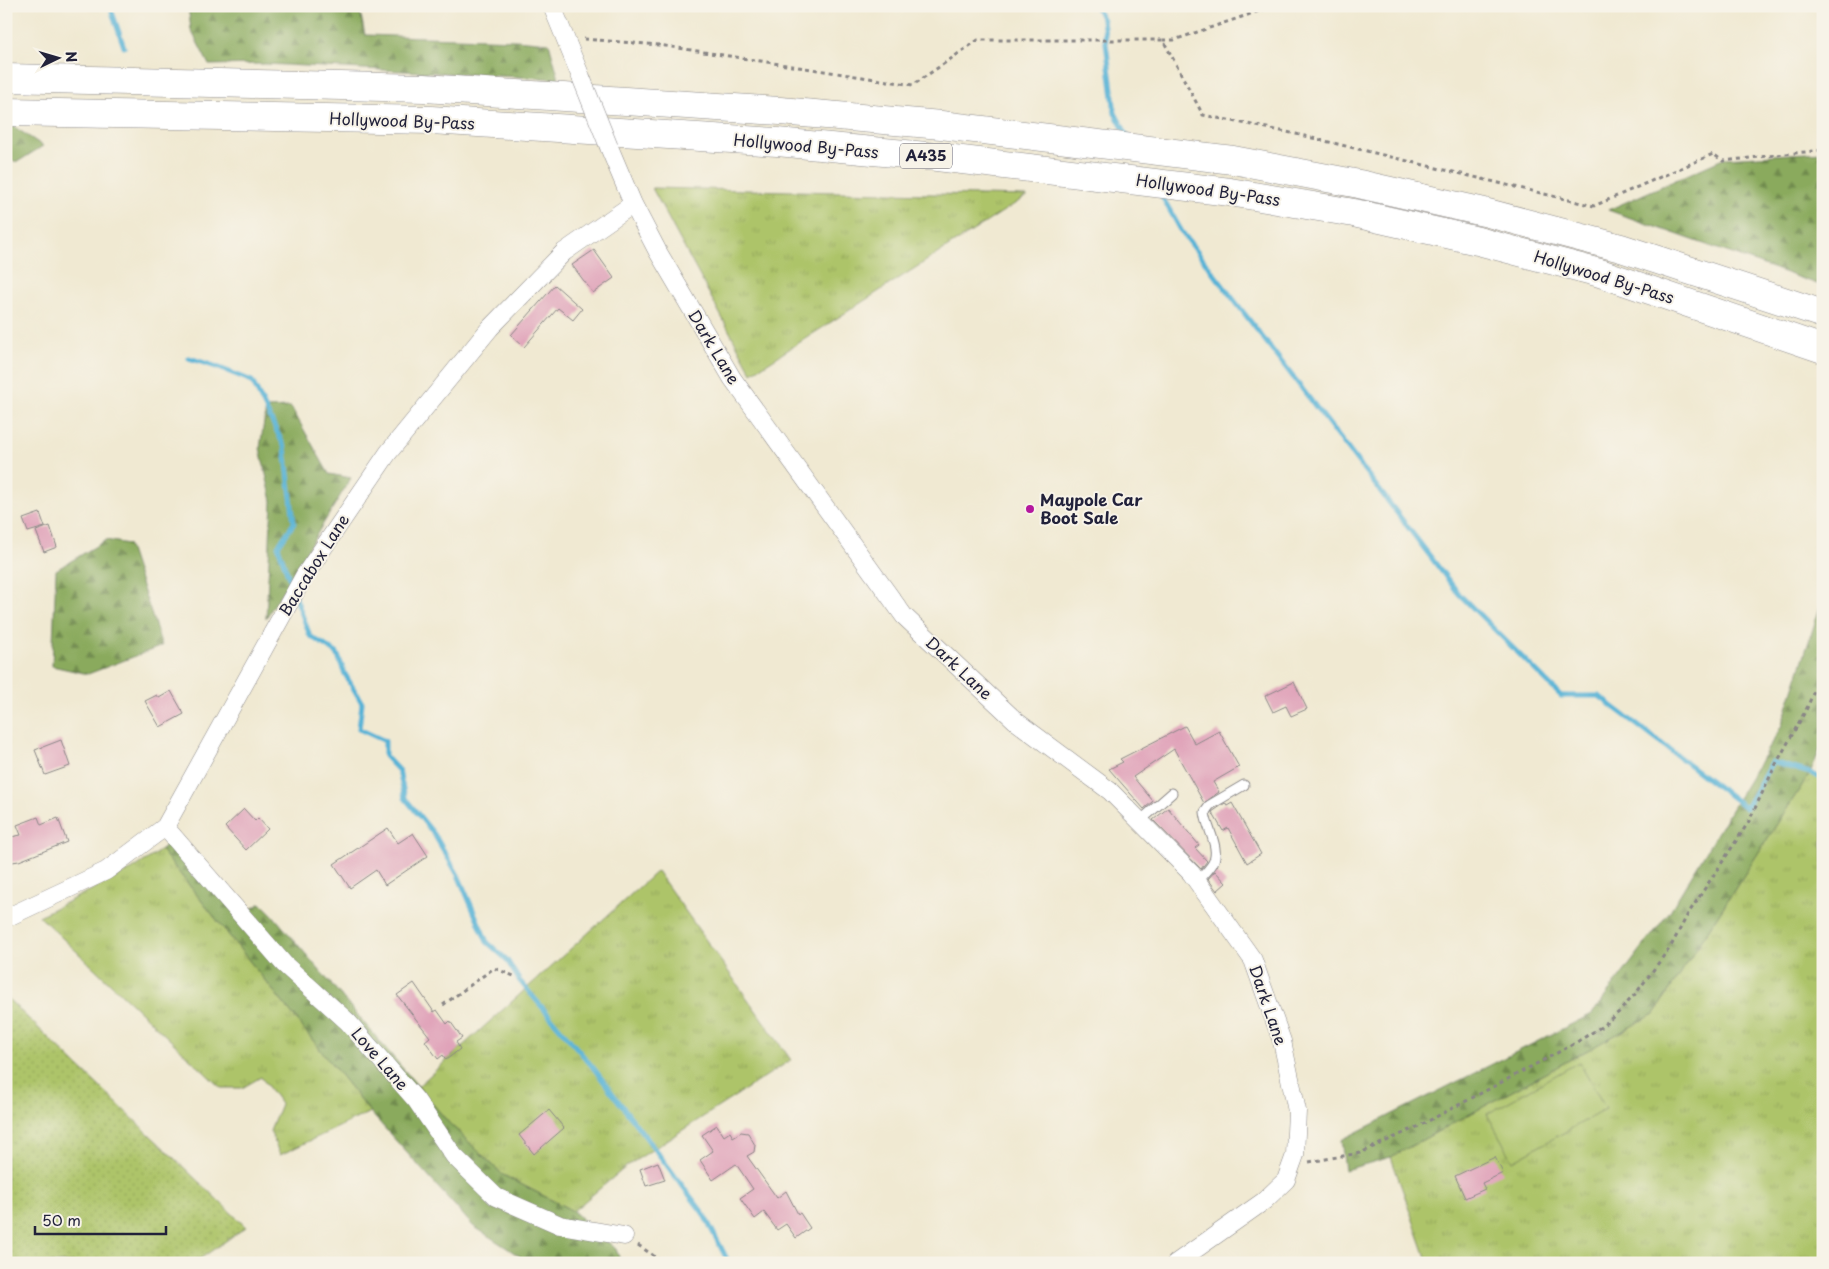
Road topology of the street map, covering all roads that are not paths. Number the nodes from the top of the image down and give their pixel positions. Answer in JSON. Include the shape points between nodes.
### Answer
{"nodes":[{"id":1,"x":552,"y":6,"type":"edge"},
{"id":2,"x":6,"y":78,"type":"edge"},
{"id":3,"x":6,"y":112,"type":"edge"},
{"id":4,"x":633,"y":204,"type":"junction"},
{"id":5,"x":1823,"y":314,"type":"edge"},
{"id":6,"x":1823,"y":348,"type":"edge"},
{"id":7,"x":1244,"y":785,"type":"dead end"},
{"id":8,"x":1172,"y":793,"type":"dead end"},
{"id":9,"x":1140,"y":821,"type":"junction"},
{"id":10,"x":166,"y":827,"type":"junction"},
{"id":11,"x":1198,"y":882,"type":"junction"},
{"id":12,"x":6,"y":918,"type":"edge"},
{"id":13,"x":624,"y":1236,"type":"road end"},
{"id":14,"x":1176,"y":1263,"type":"edge"}],
"edges":[{"from":1,"to":4,"type":"street","name":"Dark Lane","bridge":true},
{"from":2,"to":5,"type":"highway","name":"Hollywood By-Pass","number":"A435","via":[[424,88],[760,110],[941,125],[1213,158],[1359,184],[1484,212],[1621,248]]},
{"from":3,"to":6,"type":"highway","name":"Hollywood By-Pass","number":"A435","via":[[431,120],[777,142],[937,157],[1230,192],[1354,213],[1600,272]]},
{"from":4,"to":9,"type":"street","name":"Dark Lane","via":[[732,378],[904,616],[1017,722],[1110,791]]},
{"from":4,"to":10,"type":"street","name":"Baccabox Lane","via":[[564,252],[490,328],[388,453],[304,576]]},
{"from":7,"to":11,"type":"lane","via":[[1210,805],[1205,812],[1215,854],[1213,863]]},
{"from":8,"to":9,"type":"lane"},
{"from":9,"to":11,"type":"street","name":"Dark Lane"},
{"from":10,"to":12,"type":"street","name":"Baccabox Lane","via":[[106,871]]},
{"from":10,"to":13,"type":"street","name":"Love Lane","via":[[284,964],[348,1022],[416,1100],[454,1156],[496,1197],[560,1225]]},
{"from":11,"to":14,"type":"street","name":"Dark Lane","via":[[1253,960],[1282,1041],[1297,1110],[1296,1155],[1286,1180],[1264,1201]]}]}
